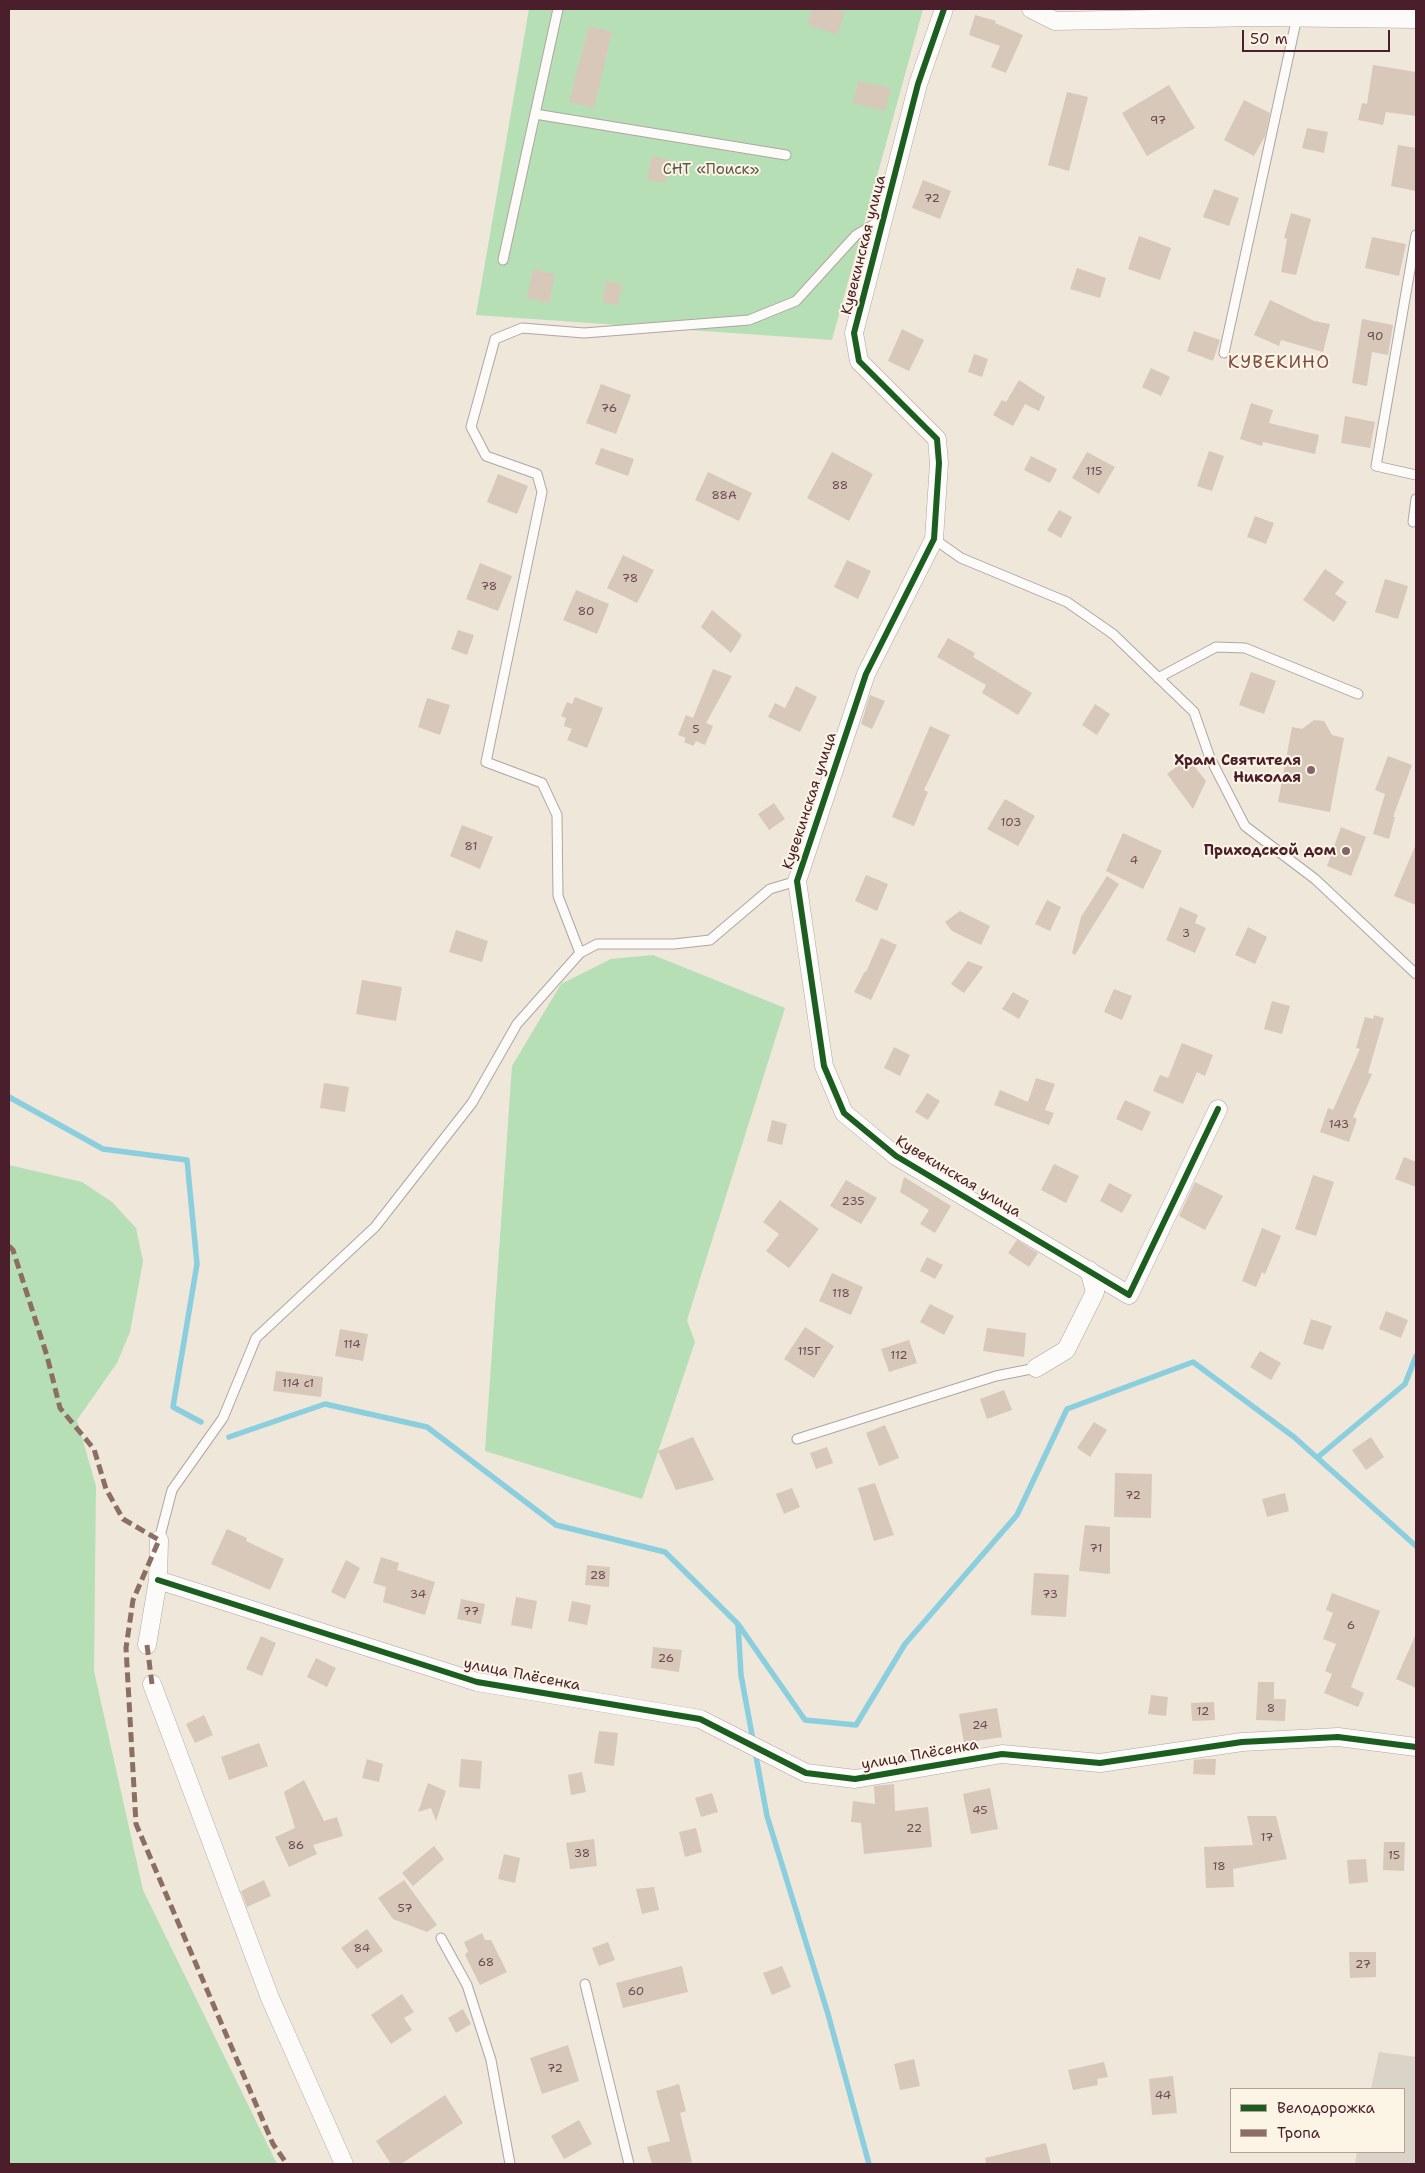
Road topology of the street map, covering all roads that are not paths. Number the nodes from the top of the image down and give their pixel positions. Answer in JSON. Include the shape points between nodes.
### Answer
{"nodes":[{"id":1,"x":558,"y":9,"type":"edge"},
{"id":2,"x":944,"y":9,"type":"edge"},
{"id":3,"x":1031,"y":9,"type":"edge"},
{"id":4,"x":1298,"y":13,"type":"edge"},
{"id":5,"x":1416,"y":19,"type":"edge"},
{"id":6,"x":535,"y":114,"type":"junction"},
{"id":7,"x":786,"y":156,"type":"dead end"},
{"id":8,"x":883,"y":219,"type":"junction"},
{"id":9,"x":1416,"y":235,"type":"edge"},
{"id":10,"x":503,"y":260,"type":"dead end"},
{"id":11,"x":1224,"y":353,"type":"dead end"},
{"id":12,"x":1416,"y":475,"type":"edge"},
{"id":13,"x":1416,"y":499,"type":"edge"},
{"id":14,"x":1413,"y":522,"type":"dead end"},
{"id":15,"x":934,"y":539,"type":"junction"},
{"id":16,"x":1158,"y":678,"type":"junction"},
{"id":17,"x":1358,"y":694,"type":"dead end"},
{"id":18,"x":796,"y":881,"type":"junction"},
{"id":19,"x":580,"y":953,"type":"junction"},
{"id":20,"x":1416,"y":974,"type":"edge"},
{"id":21,"x":1218,"y":1109,"type":"dead end"},
{"id":22,"x":1089,"y":1270,"type":"junction"},
{"id":23,"x":1036,"y":1368,"type":"joint"},
{"id":24,"x":797,"y":1439,"type":"dead end"},
{"id":25,"x":160,"y":1540,"type":"joint"},
{"id":26,"x":158,"y":1580,"type":"junction"},
{"id":27,"x":147,"y":1645,"type":"dead end"},
{"id":28,"x":152,"y":1684,"type":"dead end"},
{"id":29,"x":1416,"y":1747,"type":"edge"},
{"id":30,"x":441,"y":1938,"type":"dead end"},
{"id":31,"x":585,"y":1984,"type":"dead end"},
{"id":32,"x":344,"y":2164,"type":"edge"},
{"id":33,"x":510,"y":2164,"type":"edge"},
{"id":34,"x":628,"y":2164,"type":"edge"}],
"edges":[{"from":1,"to":6,"type":"lane"},
{"from":2,"to":8,"type":"street","name":"Кувекинская улица","via":[[918,84]]},
{"from":3,"to":4,"type":"street","via":[[1055,21]]},
{"from":4,"to":5,"type":"street"},
{"from":4,"to":11,"type":"lane"},
{"from":6,"to":7,"type":"lane"},
{"from":6,"to":10,"type":"lane"},
{"from":8,"to":15,"type":"street","name":"Кувекинская улица","via":[[854,333],[859,361],[937,439],[939,463]]},
{"from":8,"to":19,"type":"lane","via":[[856,235],[796,301],[748,320],[584,334],[522,328],[495,339],[470,427],[486,456],[536,474],[542,492],[486,762],[542,783],[557,815],[558,896]]},
{"from":9,"to":12,"type":"lane","via":[[1376,466]]},
{"from":13,"to":14,"type":"lane"},
{"from":15,"to":16,"type":"lane","via":[[961,558],[1067,602],[1112,634]]},
{"from":15,"to":18,"type":"street","name":"Кувекинская улица","via":[[866,674]]},
{"from":16,"to":17,"type":"lane","via":[[1216,647],[1245,648]]},
{"from":16,"to":20,"type":"lane","via":[[1194,712],[1210,758],[1245,826],[1315,879]]},
{"from":18,"to":19,"type":"lane","via":[[770,889],[710,940],[674,944],[597,944]]},
{"from":18,"to":22,"type":"street","name":"Кувекинская улица","via":[[824,1066],[844,1113],[896,1156]]},
{"from":19,"to":25,"type":"lane","via":[[517,1024],[472,1102],[375,1227],[256,1338],[223,1418],[172,1490]]},
{"from":21,"to":22,"type":"street","name":"Кувекинская улица","via":[[1129,1295]]},
{"from":22,"to":23,"type":"street","via":[[1095,1292],[1066,1350]]},
{"from":23,"to":24,"type":"lane","via":[[996,1376]]},
{"from":25,"to":26,"type":"street"},
{"from":26,"to":27,"type":"street"},
{"from":26,"to":29,"type":"street","name":"улица Плёсенка","via":[[477,1682],[700,1719],[806,1773],[854,1779],[1002,1754],[1100,1763],[1242,1742],[1338,1737]]},
{"from":28,"to":32,"type":"street","via":[[270,1998]]},
{"from":30,"to":33,"type":"lane","via":[[468,1985],[491,2060]]},
{"from":31,"to":34,"type":"lane"}]}
